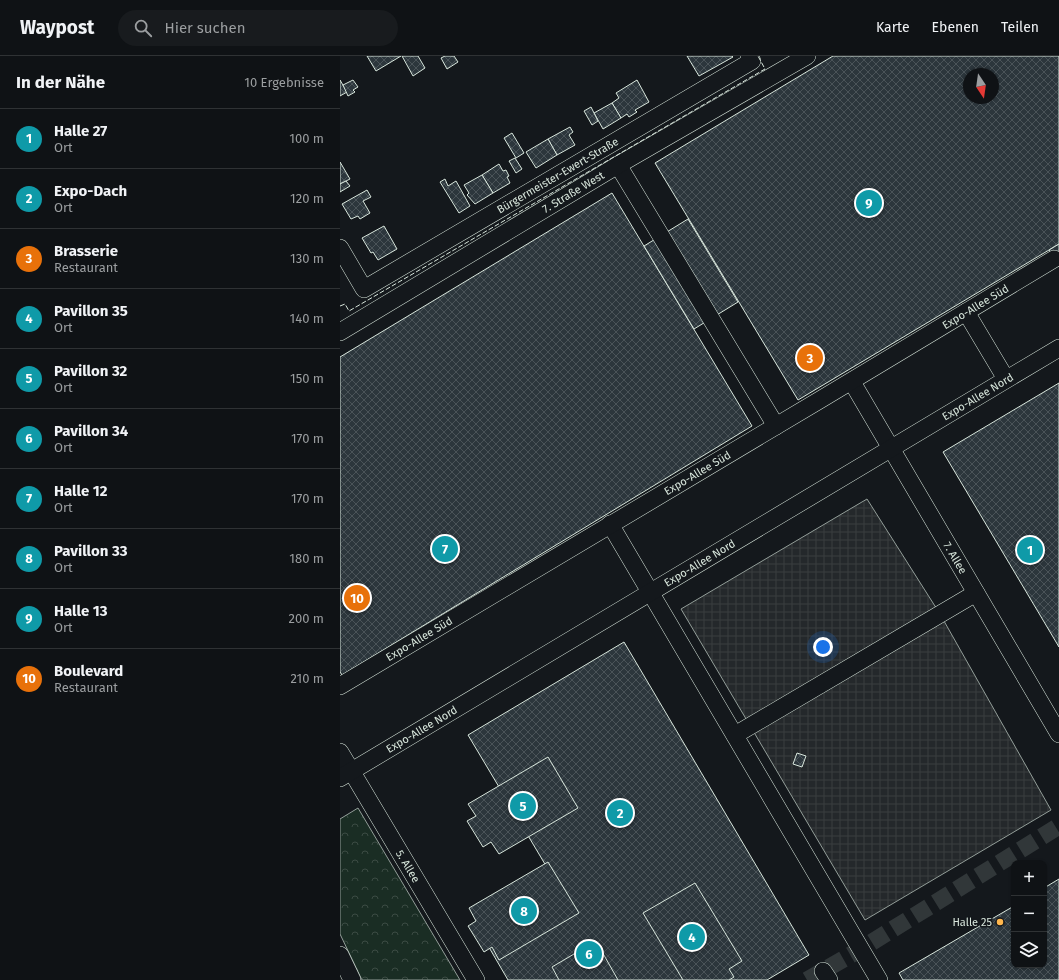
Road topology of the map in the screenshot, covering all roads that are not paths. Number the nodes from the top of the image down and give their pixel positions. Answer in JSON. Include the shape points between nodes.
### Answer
{"nodes":[{"id":1,"x":807,"y":56,"type":"edge"},
{"id":2,"x":750,"y":59,"type":"edge"},
{"id":3,"x":618,"y":165,"type":"junction"},
{"id":4,"x":340,"y":248,"type":"edge"},
{"id":5,"x":1054,"y":259,"type":"dead end"},
{"id":6,"x":966,"y":312,"type":"junction"},
{"id":7,"x":340,"y":332,"type":"edge"},
{"id":8,"x":1059,"y":348,"type":"edge"},
{"id":9,"x":1006,"y":379,"type":"junction"},
{"id":10,"x":852,"y":382,"type":"junction"},
{"id":11,"x":776,"y":426,"type":"junction"},
{"id":12,"x":892,"y":448,"type":"junction"},
{"id":13,"x":610,"y":524,"type":"junction"},
{"id":14,"x":651,"y":592,"type":"junction"},
{"id":15,"x":976,"y":593,"type":"junction"},
{"id":16,"x":340,"y":686,"type":"edge"},
{"id":17,"x":1059,"y":734,"type":"edge"},
{"id":18,"x":735,"y":735,"type":"junction"},
{"id":19,"x":340,"y":752,"type":"edge"},
{"id":20,"x":346,"y":775,"type":"edge"},
{"id":21,"x":340,"y":955,"type":"edge"},
{"id":22,"x":352,"y":980,"type":"edge"},
{"id":23,"x":476,"y":980,"type":"edge"},
{"id":24,"x":879,"y":980,"type":"edge"}],
"edges":[{"from":1,"to":3,"type":"street","name":"7. Straße West"},
{"from":2,"to":4,"type":"street","name":"Bürgermeister-Ewert-Straße","via":[[364,289]]},
{"from":3,"to":7,"type":"street","name":"7. Straße West"},
{"from":3,"to":11,"type":"street"},
{"from":5,"to":6,"type":"street","name":"Expo-Allee Süd"},
{"from":6,"to":9,"type":"street"},
{"from":6,"to":10,"type":"street","name":"Expo-Allee Süd"},
{"from":8,"to":9,"type":"street","name":"Expo-Allee Nord"},
{"from":9,"to":12,"type":"street","name":"Expo-Allee Nord"},
{"from":10,"to":11,"type":"street","name":"Expo-Allee Süd"},
{"from":10,"to":12,"type":"street","name":"7. Allee"},
{"from":11,"to":13,"type":"street","name":"Expo-Allee Süd"},
{"from":12,"to":14,"type":"street","name":"Expo-Allee Nord"},
{"from":12,"to":15,"type":"street","name":"7. Allee"},
{"from":13,"to":14,"type":"street"},
{"from":13,"to":16,"type":"street","name":"Expo-Allee Süd"},
{"from":14,"to":18,"type":"street"},
{"from":14,"to":20,"type":"street","name":"Expo-Allee Nord"},
{"from":15,"to":17,"type":"street","name":"7. Allee"},
{"from":15,"to":18,"type":"street"},
{"from":18,"to":24,"type":"street"},
{"from":19,"to":20,"type":"street","name":"5. Allee"},
{"from":20,"to":23,"type":"street","name":"5. Allee"},
{"from":21,"to":22,"type":"street"}]}
